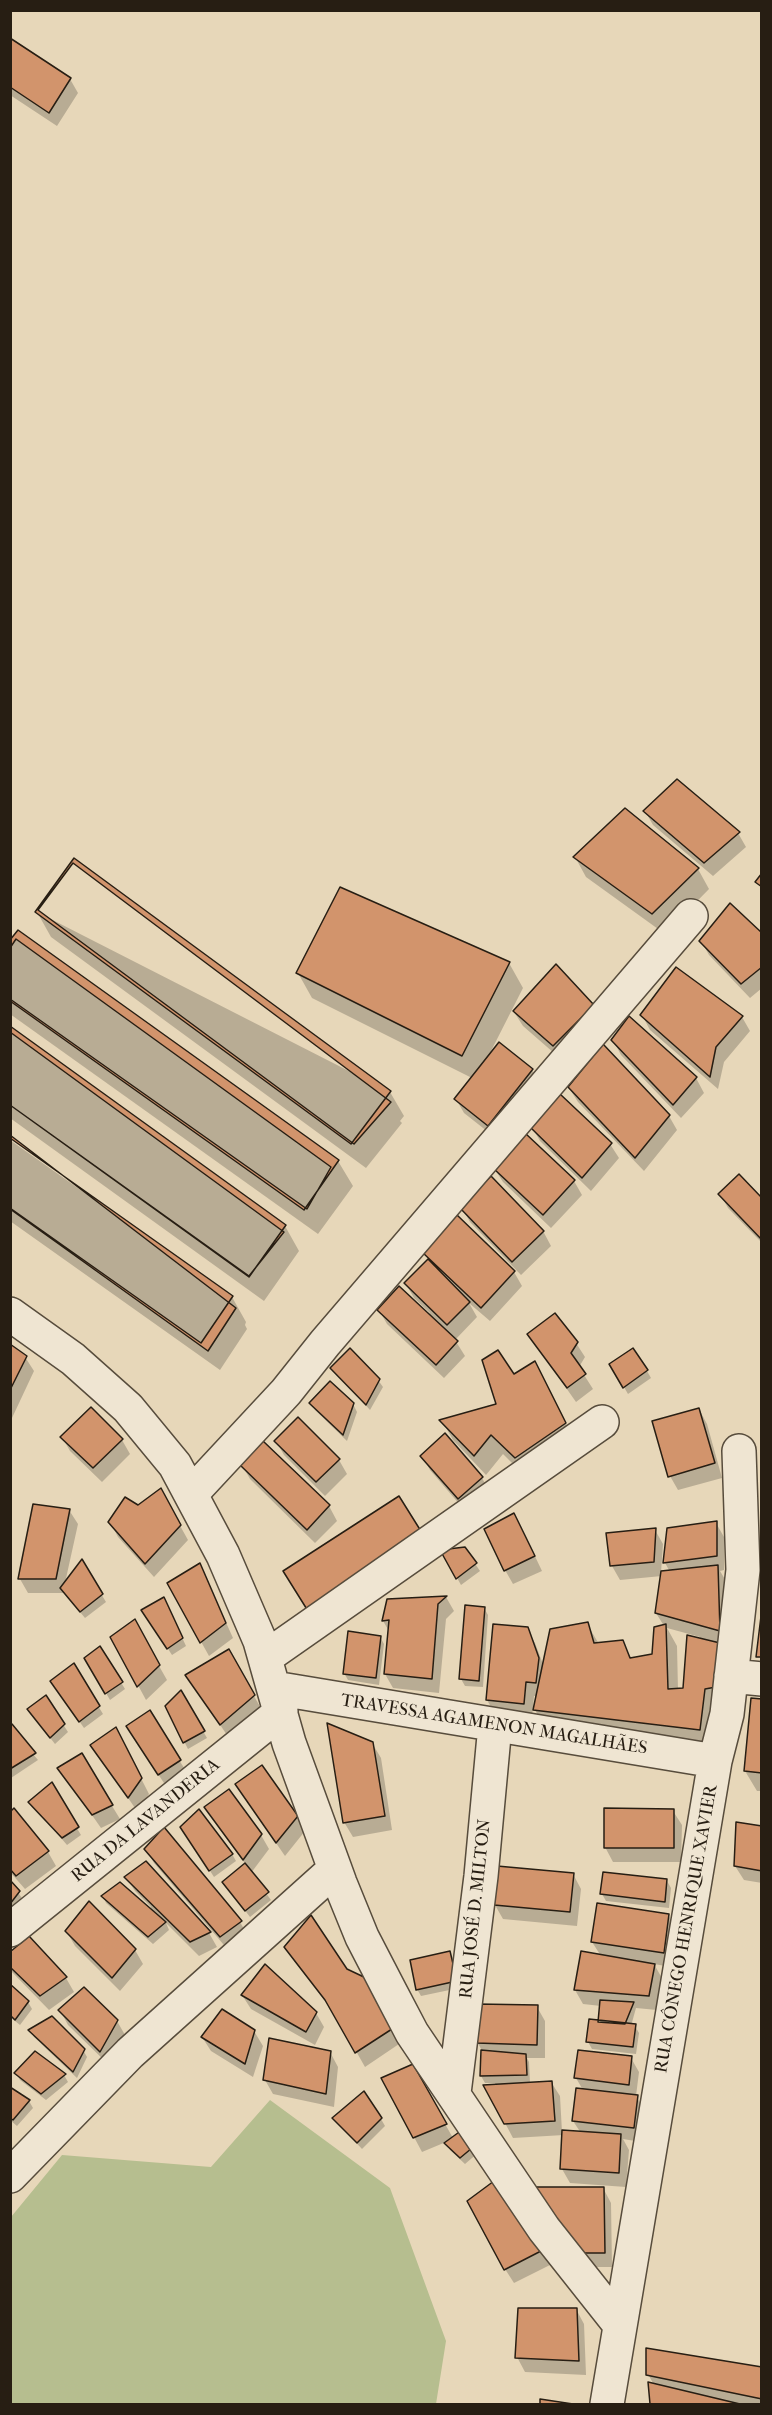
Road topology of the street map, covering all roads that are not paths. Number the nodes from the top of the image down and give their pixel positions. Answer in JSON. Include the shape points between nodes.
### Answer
{"nodes":[{"id":1,"x":691,"y":916,"type":"dead end"},
{"id":2,"x":10,"y":1314,"type":"edge"},
{"id":3,"x":602,"y":1422,"type":"dead end"},
{"id":4,"x":739,"y":1451,"type":"dead end"},
{"id":5,"x":190,"y":1494,"type":"junction"},
{"id":6,"x":752,"y":1538,"type":"edge"},
{"id":7,"x":266,"y":1657,"type":"junction"},
{"id":8,"x":746,"y":1678,"type":"edge"},
{"id":9,"x":277,"y":1700,"type":"junction"},
{"id":10,"x":495,"y":1725,"type":"junction"},
{"id":11,"x":715,"y":1761,"type":"junction"},
{"id":12,"x":335,"y":1869,"type":"junction"},
{"id":13,"x":10,"y":1930,"type":"edge"},
{"id":14,"x":454,"y":2093,"type":"junction"},
{"id":15,"x":10,"y":2176,"type":"edge"},
{"id":16,"x":620,"y":2325,"type":"junction"},
{"id":17,"x":607,"y":2404,"type":"edge"}],
"edges":[{"from":1,"to":5,"type":"street","via":[[286,1392]]},
{"from":2,"to":5,"type":"street","via":[[73,1359],[128,1407],[175,1465]]},
{"from":3,"to":7,"type":"street"},
{"from":4,"to":6,"type":"street","name":"RUA CÔNEGO HENRIQUE XAVIER"},
{"from":5,"to":7,"type":"street","via":[[223,1555]]},
{"from":6,"to":8,"type":"street","name":"RUA CÔNEGO HENRIQUE XAVIER","via":[[743,1570]]},
{"from":7,"to":9,"type":"street"},
{"from":8,"to":11,"type":"street","name":"RUA CÔNEGO HENRIQUE XAVIER","via":[[727,1714]]},
{"from":9,"to":10,"type":"street","name":"TRAVESSA AGAMENON MAGALHÃES"},
{"from":9,"to":12,"type":"street"},
{"from":9,"to":13,"type":"street","name":"RUA DA LAVANDERIA"},
{"from":10,"to":11,"type":"street","name":"TRAVESSA AGAMENON MAGALHÃES"},
{"from":10,"to":14,"type":"street","name":"RUA JOSÉ D. MILTON"},
{"from":11,"to":16,"type":"street","name":"RUA CÔNEGO HENRIQUE XAVIER"},
{"from":12,"to":14,"type":"street","via":[[362,1937],[412,2033]]},
{"from":12,"to":15,"type":"street","via":[[130,2053]]},
{"from":14,"to":16,"type":"street","via":[[544,2229]]},
{"from":16,"to":17,"type":"street","name":"RUA CÔNEGO HENRIQUE XAVIER"}]}
